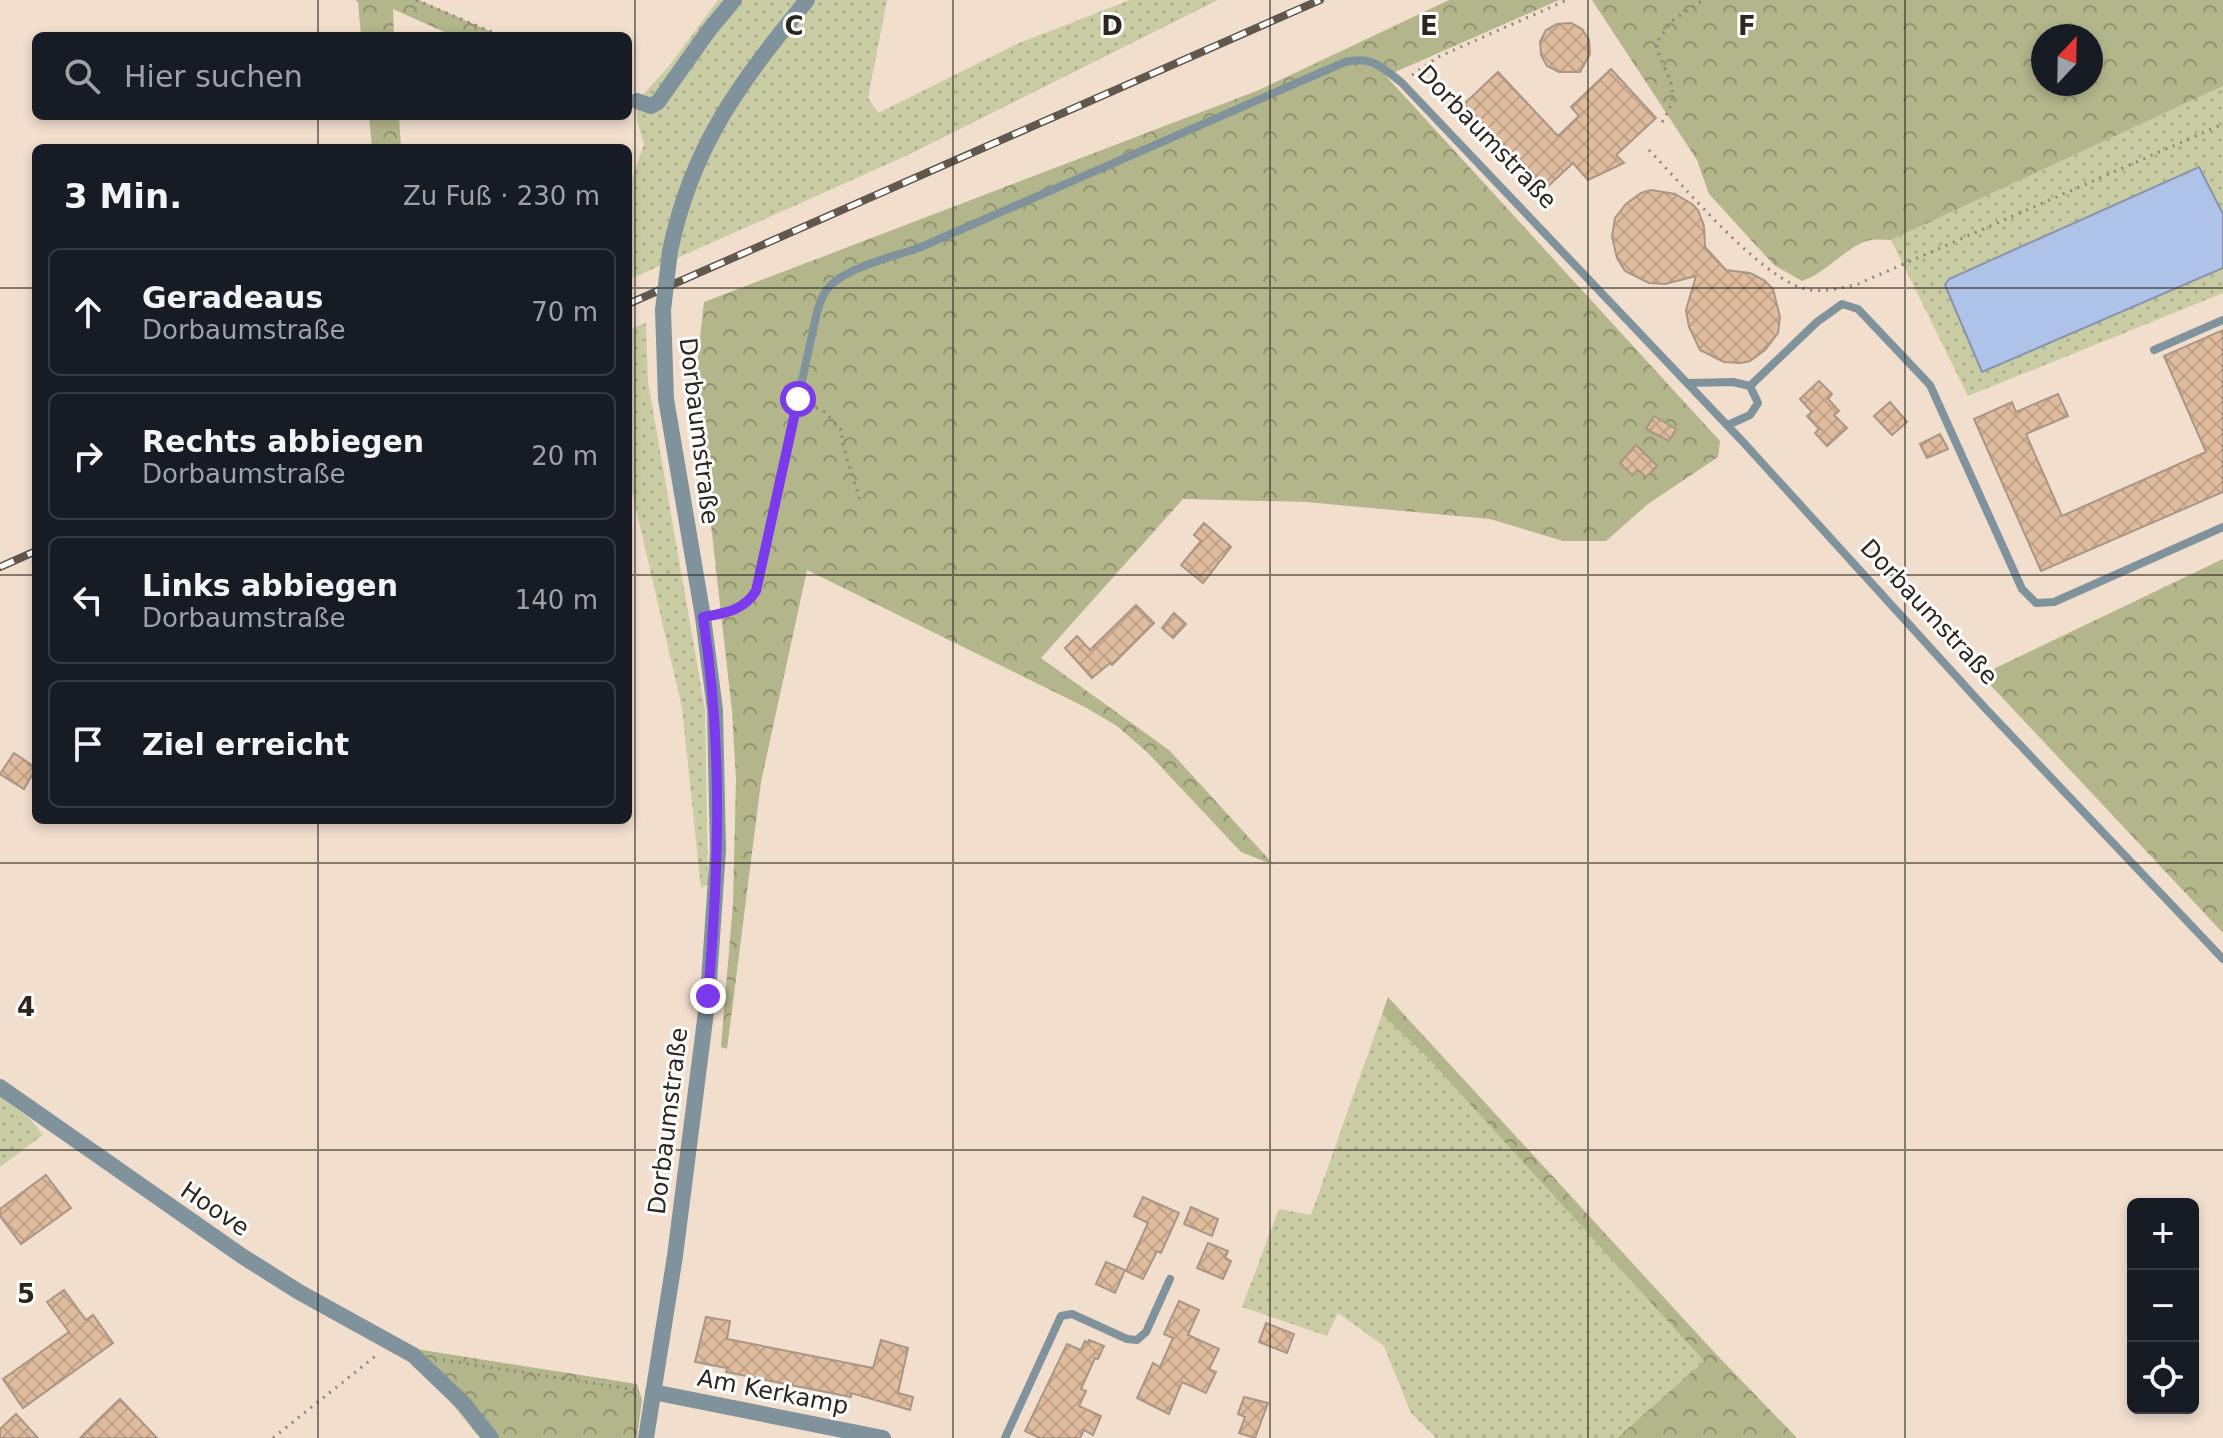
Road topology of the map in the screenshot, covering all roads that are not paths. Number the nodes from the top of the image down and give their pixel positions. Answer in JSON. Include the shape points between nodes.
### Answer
{"nodes":[{"id":1,"x":734,"y":0,"type":"edge"},
{"id":2,"x":807,"y":0,"type":"edge"},
{"id":3,"x":637,"y":101,"type":"dead end"},
{"id":4,"x":2223,"y":320,"type":"edge"},
{"id":5,"x":2154,"y":350,"type":"dead end"},
{"id":6,"x":1688,"y":383,"type":"junction"},
{"id":7,"x":1750,"y":386,"type":"junction"},
{"id":8,"x":1728,"y":425,"type":"junction"},
{"id":9,"x":2223,"y":527,"type":"edge"},
{"id":10,"x":703,"y":617,"type":"junction"},
{"id":11,"x":2223,"y":959,"type":"edge"},
{"id":12,"x":0,"y":1087,"type":"edge"},
{"id":13,"x":1170,"y":1279,"type":"dead end"},
{"id":14,"x":653,"y":1392,"type":"junction"},
{"id":15,"x":491,"y":1438,"type":"edge"},
{"id":16,"x":646,"y":1438,"type":"edge"},
{"id":17,"x":883,"y":1438,"type":"edge"},
{"id":18,"x":1005,"y":1438,"type":"edge"}],
"edges":[{"from":1,"to":3,"type":"street","via":[[658,102],[651,106]]},
{"from":2,"to":10,"type":"street","name":"Dorbaumstraße","bridge":true,"via":[[753,67],[711,133],[685,189],[670,251],[663,361]]},
{"from":4,"to":5,"type":"lane"},
{"from":6,"to":7,"type":"lane"},
{"from":6,"to":8,"type":"lane","name":"Dorbaumstraße"},
{"from":6,"to":10,"type":"lane","name":"Dorbaumstraße","via":[[1401,82],[1363,58],[1345,62],[921,247],[846,274],[824,292],[756,591],[738,609]]},
{"from":7,"to":8,"type":"lane","via":[[1758,403],[1750,415]]},
{"from":7,"to":9,"type":"lane","via":[[1842,304],[1858,309],[1930,385],[2022,589],[2036,603],[2054,602]]},
{"from":8,"to":11,"type":"lane","name":"Dorbaumstraße"},
{"from":10,"to":14,"type":"street","name":"Dorbaumstraße","via":[[719,780],[716,898],[696,1098]]},
{"from":12,"to":15,"type":"street","name":"Hoove","via":[[242,1256],[413,1355]]},
{"from":13,"to":18,"type":"lane","via":[[1146,1332],[1137,1340],[1072,1314],[1061,1316]]},
{"from":14,"to":16,"type":"street","name":"Dorbaumstraße"},
{"from":14,"to":17,"type":"street","name":"Am Kerkamp"}]}
